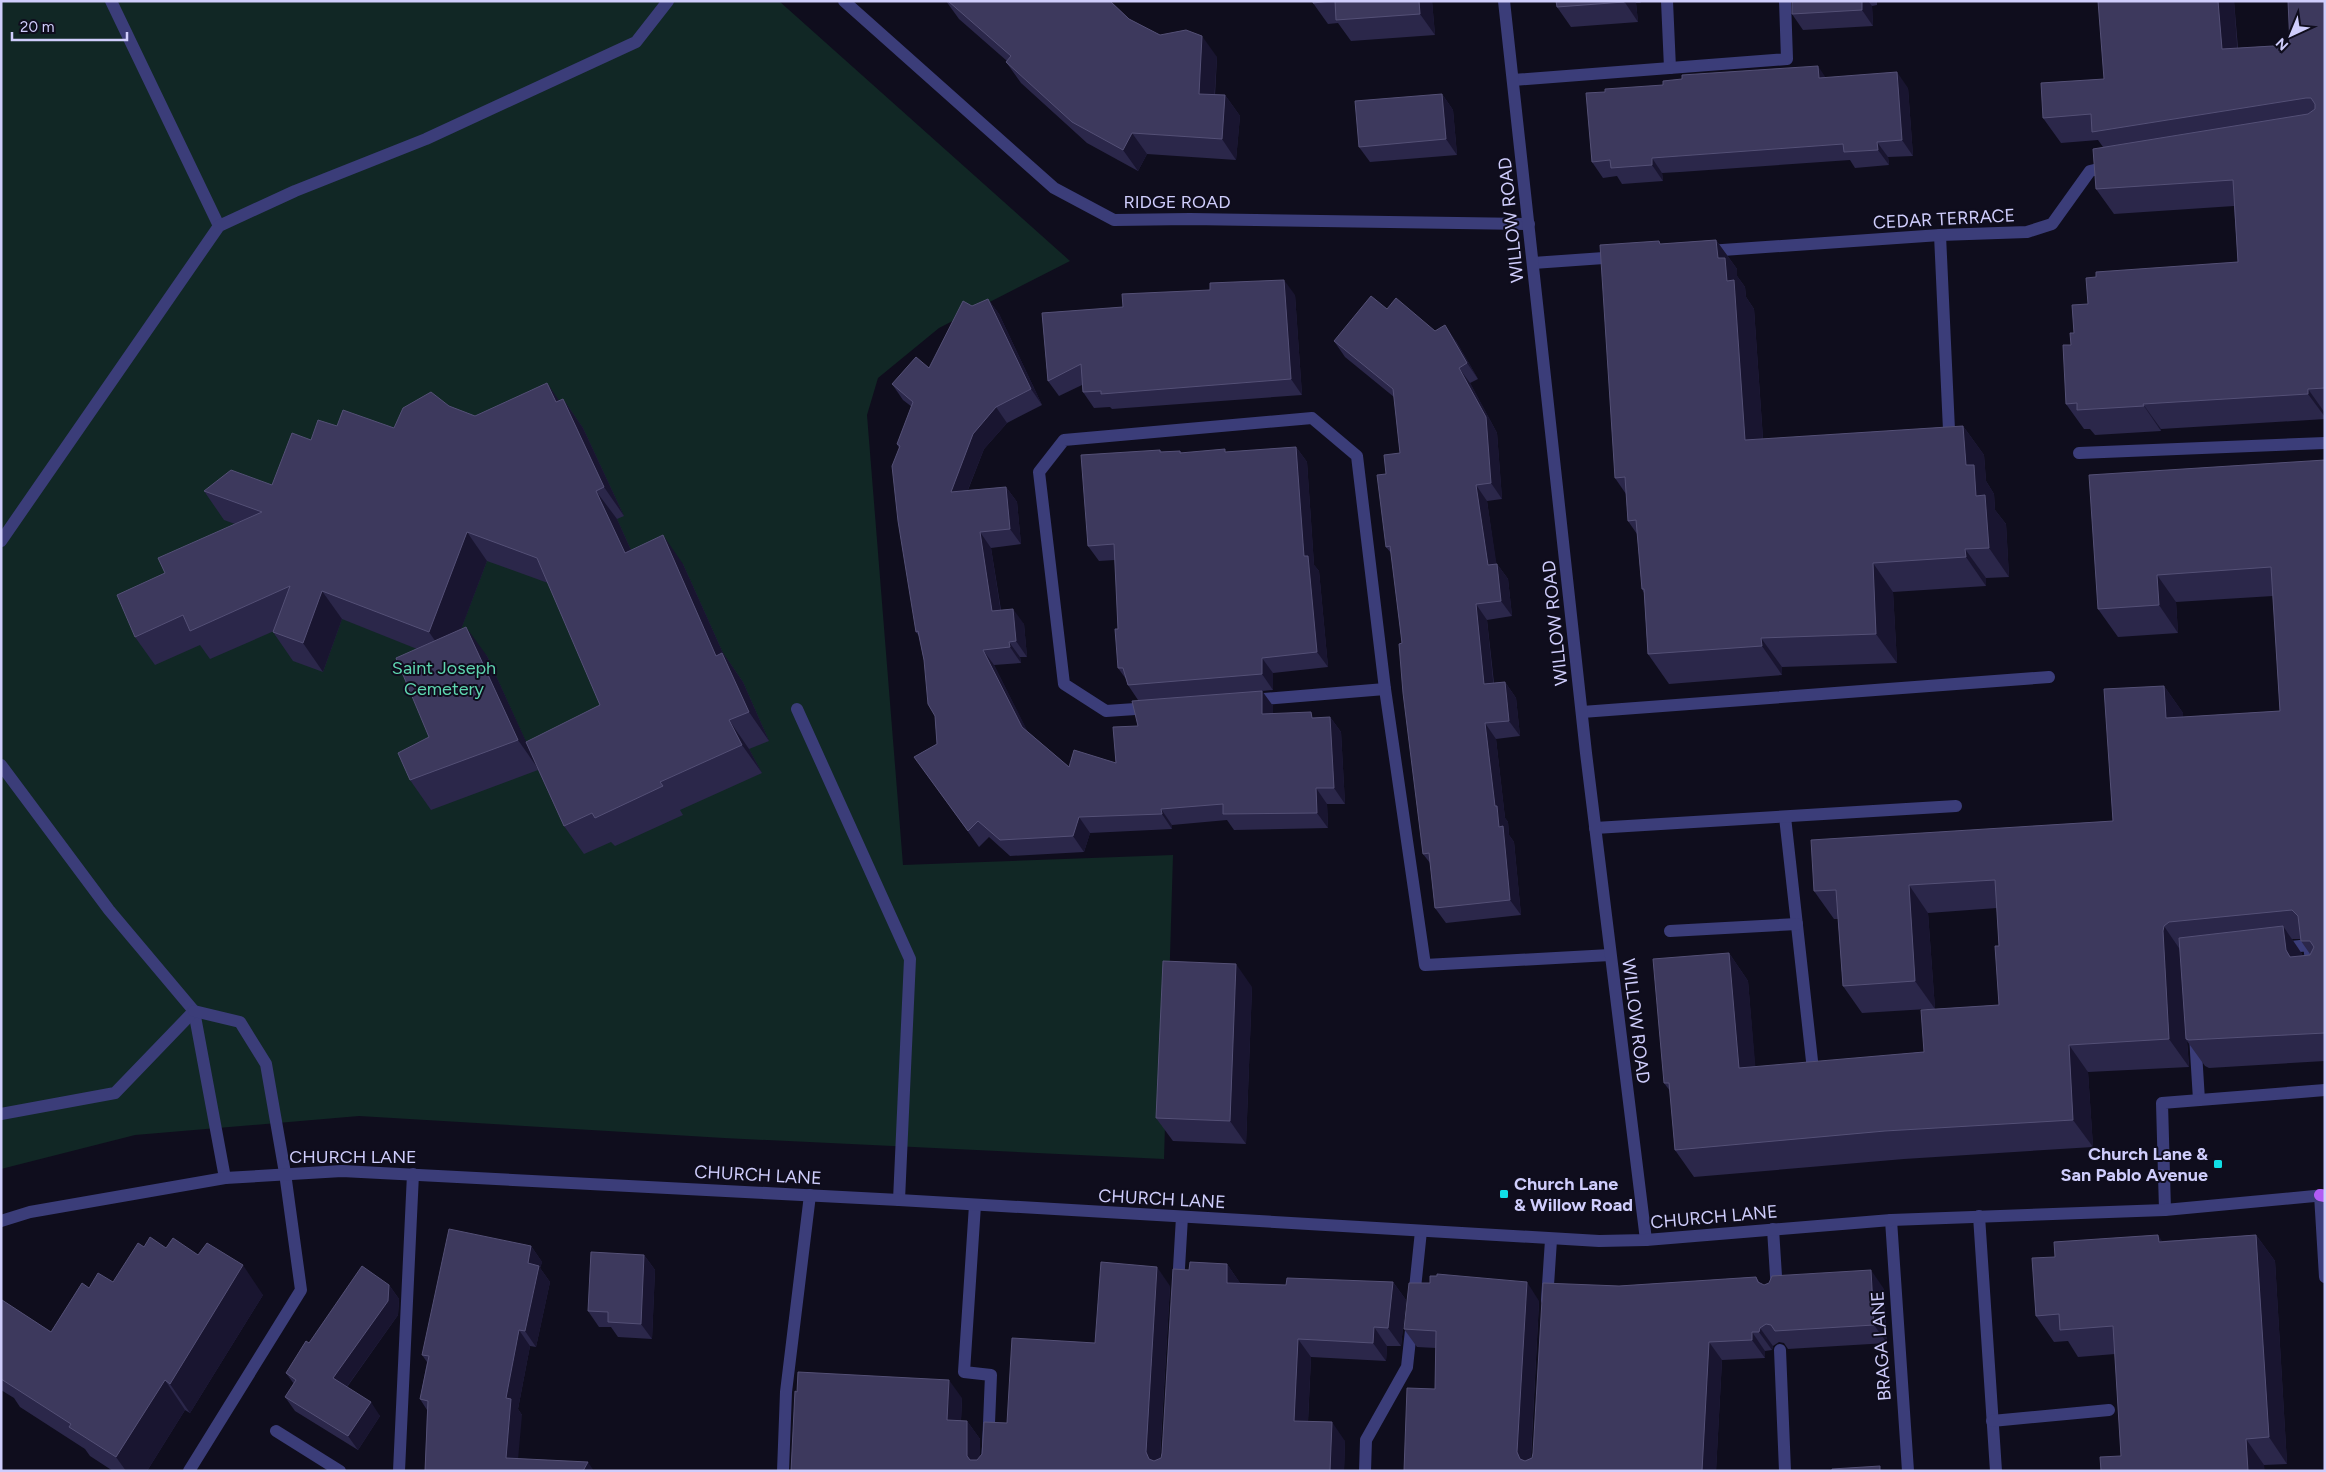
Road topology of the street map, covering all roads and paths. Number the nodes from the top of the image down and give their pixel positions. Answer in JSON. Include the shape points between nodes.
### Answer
{"nodes":[{"id":1,"x":111,"y":1,"type":"edge"},
{"id":2,"x":668,"y":1,"type":"edge"},
{"id":3,"x":844,"y":1,"type":"edge"},
{"id":4,"x":1504,"y":1,"type":"edge"},
{"id":5,"x":1667,"y":1,"type":"edge"},
{"id":6,"x":1785,"y":1,"type":"edge"},
{"id":7,"x":1670,"y":68,"type":"junction"},
{"id":8,"x":1513,"y":80,"type":"junction"},
{"id":9,"x":2126,"y":162,"type":"edge"},
{"id":10,"x":1529,"y":224,"type":"junction"},
{"id":11,"x":218,"y":226,"type":"junction"},
{"id":12,"x":1940,"y":235,"type":"junction"},
{"id":13,"x":1697,"y":252,"type":"edge"},
{"id":14,"x":1629,"y":256,"type":"edge"},
{"id":15,"x":1533,"y":264,"type":"junction"},
{"id":16,"x":1949,"y":430,"type":"edge"},
{"id":17,"x":2325,"y":443,"type":"edge"},
{"id":18,"x":2079,"y":453,"type":"dead end"},
{"id":19,"x":1,"y":541,"type":"edge"},
{"id":20,"x":2049,"y":678,"type":"dead end"},
{"id":21,"x":1385,"y":689,"type":"junction"},
{"id":22,"x":1235,"y":701,"type":"edge"},
{"id":23,"x":1165,"y":707,"type":"edge"},
{"id":24,"x":797,"y":709,"type":"dead end"},
{"id":25,"x":1582,"y":712,"type":"junction"},
{"id":26,"x":1,"y":765,"type":"edge"},
{"id":27,"x":1956,"y":806,"type":"dead end"},
{"id":28,"x":1785,"y":817,"type":"junction"},
{"id":29,"x":1595,"y":828,"type":"junction"},
{"id":30,"x":1797,"y":924,"type":"junction"},
{"id":31,"x":1670,"y":931,"type":"dead end"},
{"id":32,"x":2272,"y":949,"type":"edge"},
{"id":33,"x":1610,"y":955,"type":"junction"},
{"id":34,"x":2325,"y":976,"type":"edge"},
{"id":35,"x":194,"y":1011,"type":"junction"},
{"id":36,"x":2194,"y":1024,"type":"edge"},
{"id":37,"x":1812,"y":1061,"type":"edge"},
{"id":38,"x":2325,"y":1090,"type":"edge"},
{"id":39,"x":2199,"y":1100,"type":"junction"},
{"id":40,"x":1,"y":1114,"type":"edge"},
{"id":41,"x":285,"y":1174,"type":"junction"},
{"id":42,"x":413,"y":1174,"type":"junction"},
{"id":43,"x":225,"y":1178,"type":"junction"},
{"id":44,"x":810,"y":1195,"type":"junction"},
{"id":45,"x":2323,"y":1196,"type":"edge"},
{"id":46,"x":899,"y":1200,"type":"junction"},
{"id":47,"x":975,"y":1205,"type":"junction"},
{"id":48,"x":2165,"y":1210,"type":"junction"},
{"id":49,"x":1979,"y":1216,"type":"junction"},
{"id":50,"x":1182,"y":1218,"type":"junction"},
{"id":51,"x":1890,"y":1220,"type":"junction"},
{"id":52,"x":1,"y":1221,"type":"edge"},
{"id":53,"x":1774,"y":1229,"type":"junction"},
{"id":54,"x":1421,"y":1231,"type":"junction"},
{"id":55,"x":1550,"y":1240,"type":"junction"},
{"id":56,"x":1646,"y":1240,"type":"junction"},
{"id":57,"x":2325,"y":1277,"type":"edge"},
{"id":58,"x":1777,"y":1295,"type":"edge"},
{"id":59,"x":1177,"y":1298,"type":"edge"},
{"id":60,"x":1546,"y":1309,"type":"edge"},
{"id":61,"x":1780,"y":1350,"type":"edge"},
{"id":62,"x":2109,"y":1410,"type":"dead end"},
{"id":63,"x":1992,"y":1421,"type":"junction"},
{"id":64,"x":276,"y":1431,"type":"dead end"},
{"id":65,"x":189,"y":1471,"type":"edge"},
{"id":66,"x":340,"y":1471,"type":"edge"},
{"id":67,"x":399,"y":1471,"type":"edge"},
{"id":68,"x":783,"y":1471,"type":"edge"},
{"id":69,"x":987,"y":1471,"type":"edge"},
{"id":70,"x":1365,"y":1471,"type":"edge"},
{"id":71,"x":1785,"y":1471,"type":"edge"},
{"id":72,"x":1908,"y":1471,"type":"edge"},
{"id":73,"x":1996,"y":1471,"type":"edge"}],
"edges":[{"from":1,"to":11,"type":"street"},
{"from":2,"to":11,"type":"street","via":[[636,42],[426,139],[294,191]]},
{"from":3,"to":10,"type":"street","name":"RIDGE ROAD","via":[[1054,188],[1114,220]]},
{"from":4,"to":8,"type":"street","name":"WILLOW ROAD"},
{"from":5,"to":7,"type":"street"},
{"from":6,"to":7,"type":"street","via":[[1788,59]]},
{"from":7,"to":8,"type":"street"},
{"from":8,"to":10,"type":"street","name":"WILLOW ROAD"},
{"from":9,"to":12,"type":"street","name":"CEDAR TERRACE","via":[[2090,171],[2052,224],[2026,232]]},
{"from":10,"to":15,"type":"street","name":"WILLOW ROAD"},
{"from":11,"to":19,"type":"street"},
{"from":12,"to":13,"type":"street","name":"CEDAR TERRACE"},
{"from":12,"to":16,"type":"street"},
{"from":14,"to":15,"type":"street"},
{"from":15,"to":25,"type":"street","name":"WILLOW ROAD"},
{"from":17,"to":18,"type":"street"},
{"from":20,"to":25,"type":"street"},
{"from":21,"to":22,"type":"street"},
{"from":21,"to":23,"type":"street","via":[[1357,456],[1312,418],[1064,440],[1039,472],[1064,684],[1106,711]]},
{"from":21,"to":33,"type":"street","via":[[1425,965]]},
{"from":24,"to":46,"type":"street","via":[[910,959]]},
{"from":25,"to":29,"type":"street","name":"WILLOW ROAD"},
{"from":26,"to":35,"type":"street","via":[[109,910]]},
{"from":27,"to":28,"type":"street"},
{"from":28,"to":29,"type":"street"},
{"from":28,"to":30,"type":"street"},
{"from":29,"to":33,"type":"street","name":"WILLOW ROAD"},
{"from":30,"to":31,"type":"street"},
{"from":30,"to":37,"type":"street"},
{"from":32,"to":34,"type":"street","via":[[2309,945],[2313,977]]},
{"from":33,"to":56,"type":"street","name":"WILLOW ROAD"},
{"from":35,"to":40,"type":"street","via":[[115,1093]]},
{"from":35,"to":41,"type":"street","via":[[240,1022],[266,1064]]},
{"from":35,"to":43,"type":"street"},
{"from":36,"to":39,"type":"street"},
{"from":38,"to":39,"type":"street"},
{"from":39,"to":48,"type":"street","via":[[2162,1104]]},
{"from":41,"to":42,"type":"street","name":"CHURCH LANE","via":[[342,1171]]},
{"from":41,"to":43,"type":"street","name":"CHURCH LANE"},
{"from":41,"to":65,"type":"street","via":[[301,1290]]},
{"from":42,"to":44,"type":"street","name":"CHURCH LANE"},
{"from":42,"to":67,"type":"street"},
{"from":43,"to":52,"type":"street","name":"CHURCH LANE","via":[[30,1212]]},
{"from":44,"to":46,"type":"street","name":"CHURCH LANE"},
{"from":44,"to":68,"type":"street","via":[[786,1392]]},
{"from":45,"to":48,"type":"street","name":"CHURCH LANE"},
{"from":45,"to":57,"type":"street"},
{"from":46,"to":47,"type":"street","name":"CHURCH LANE"},
{"from":47,"to":50,"type":"street","name":"CHURCH LANE"},
{"from":47,"to":69,"type":"street","via":[[964,1372],[991,1375]]},
{"from":48,"to":49,"type":"street","name":"CHURCH LANE"},
{"from":49,"to":51,"type":"street","name":"CHURCH LANE"},
{"from":49,"to":63,"type":"street"},
{"from":50,"to":54,"type":"street","name":"CHURCH LANE"},
{"from":50,"to":59,"type":"street"},
{"from":51,"to":53,"type":"street","name":"CHURCH LANE"},
{"from":51,"to":72,"type":"street","name":"BRAGA LANE"},
{"from":53,"to":56,"type":"street","name":"CHURCH LANE"},
{"from":53,"to":58,"type":"street"},
{"from":54,"to":55,"type":"street","name":"CHURCH LANE"},
{"from":54,"to":70,"type":"street","via":[[1407,1367],[1366,1440]]},
{"from":55,"to":56,"type":"street","name":"CHURCH LANE"},
{"from":55,"to":60,"type":"street"},
{"from":61,"to":71,"type":"street"},
{"from":62,"to":63,"type":"street"},
{"from":63,"to":73,"type":"street"},
{"from":64,"to":66,"type":"street"}]}
